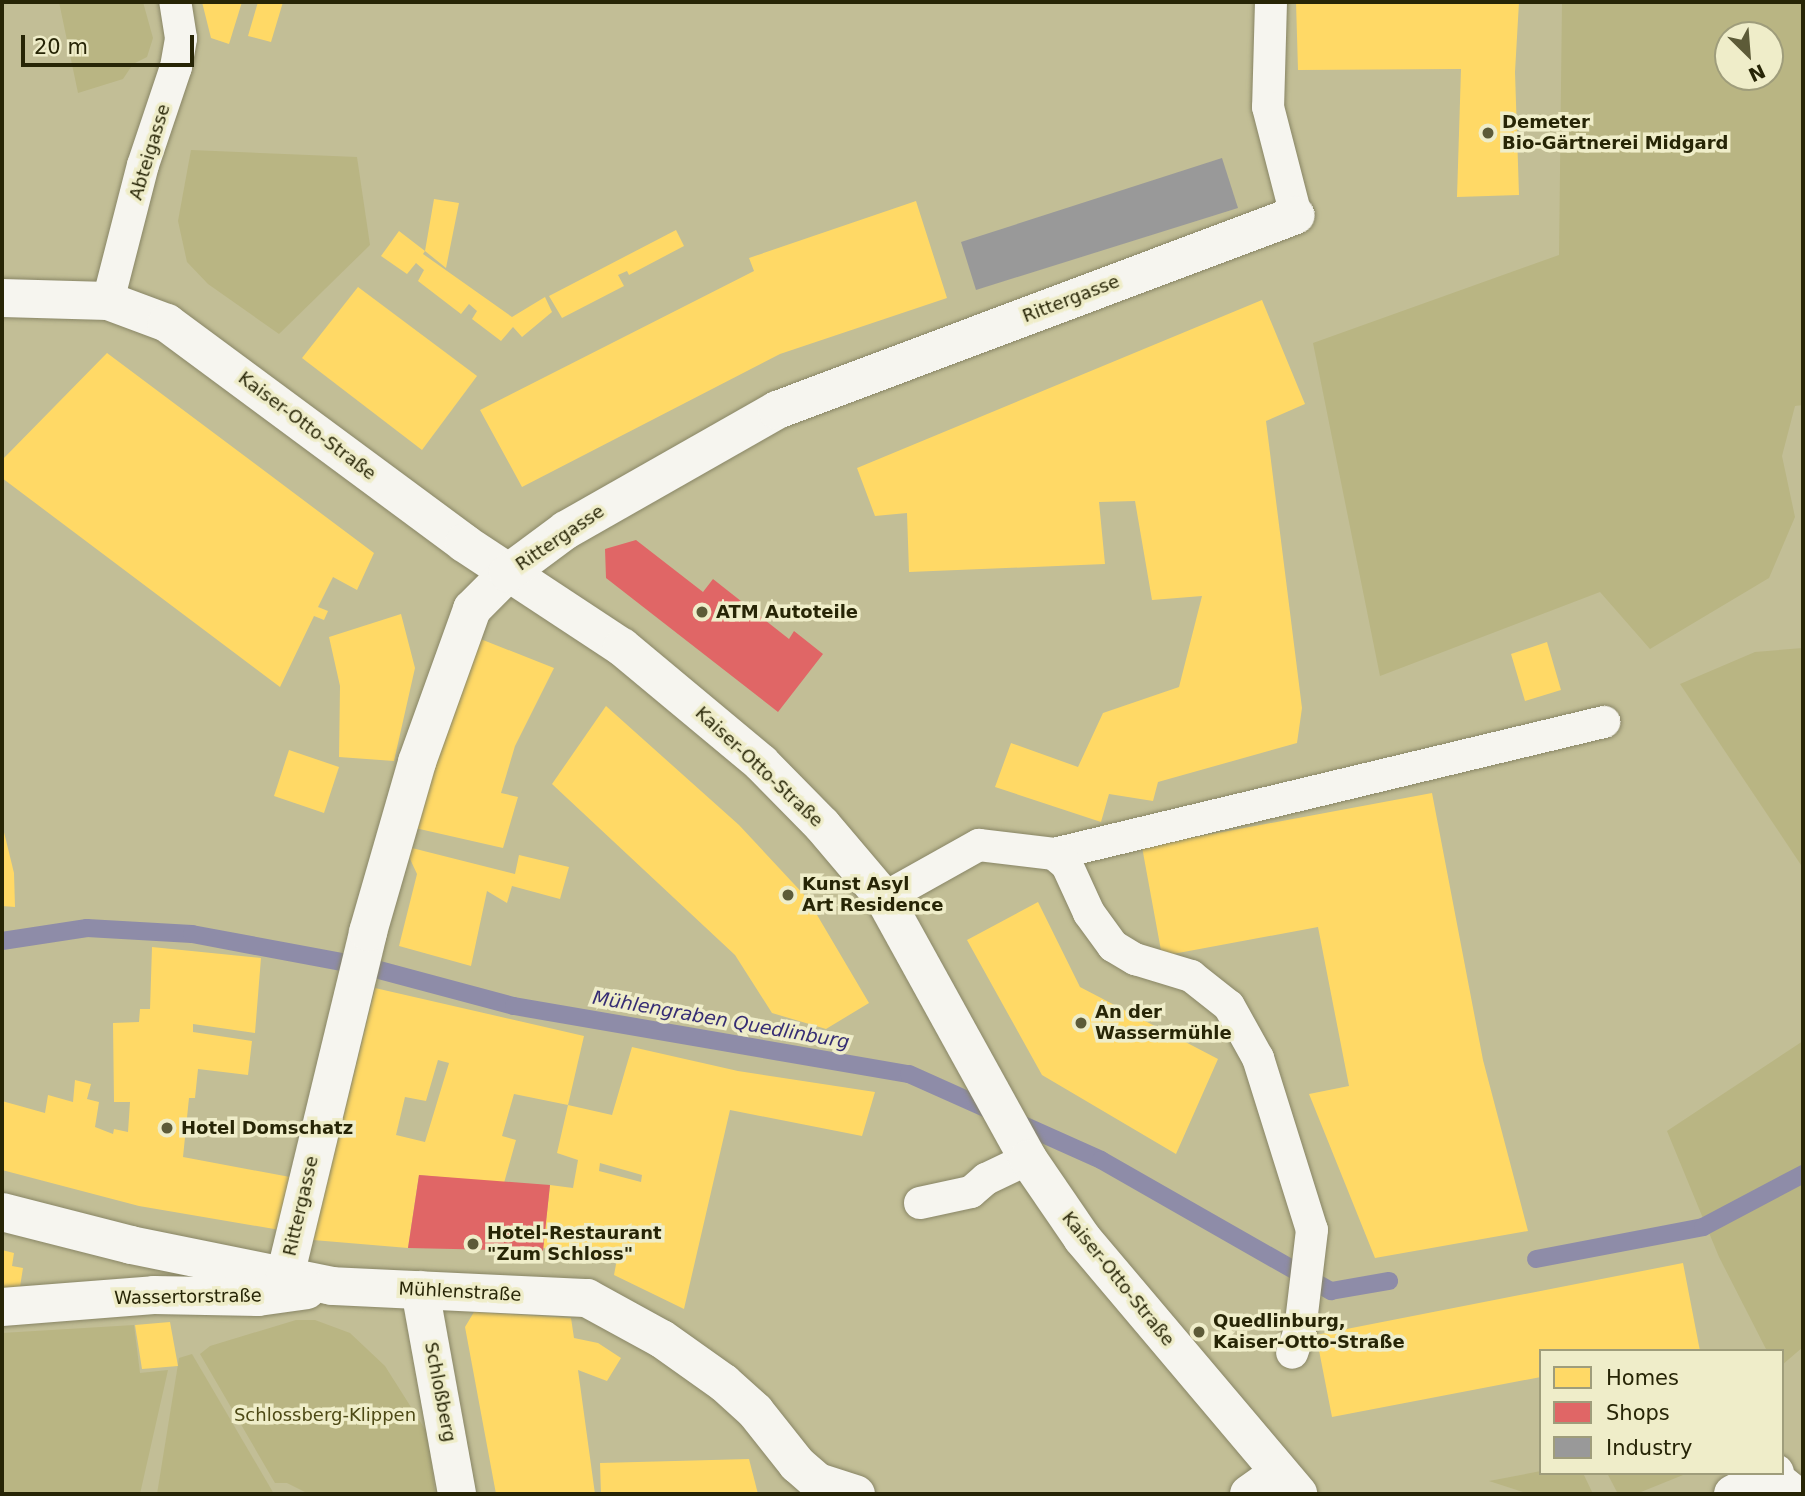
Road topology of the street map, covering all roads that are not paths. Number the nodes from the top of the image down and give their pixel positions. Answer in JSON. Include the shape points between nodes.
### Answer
{"nodes":[{"id":1,"x":175,"y":2,"type":"edge"},
{"id":2,"x":1270,"y":2,"type":"edge"},
{"id":3,"x":1296,"y":215,"type":"joint"},
{"id":4,"x":2,"y":298,"type":"edge"},
{"id":5,"x":108,"y":301,"type":"junction"},
{"id":6,"x":508,"y":573,"type":"junction"},
{"id":7,"x":1604,"y":722,"type":"dead end"},
{"id":8,"x":1054,"y":854,"type":"junction"},
{"id":9,"x":884,"y":898,"type":"junction"},
{"id":10,"x":1028,"y":1159,"type":"junction"},
{"id":11,"x":920,"y":1203,"type":"dead end"},
{"id":12,"x":2,"y":1212,"type":"edge"},
{"id":13,"x":285,"y":1276,"type":"junction"},
{"id":14,"x":332,"y":1286,"type":"junction"},
{"id":15,"x":420,"y":1290,"type":"junction"},
{"id":16,"x":2,"y":1307,"type":"edge"},
{"id":17,"x":1296,"y":1341,"type":"dead end"},
{"id":18,"x":1803,"y":1457,"type":"edge"},
{"id":19,"x":1784,"y":1474,"type":"edge"},
{"id":20,"x":1780,"y":1478,"type":"edge"},
{"id":21,"x":798,"y":1479,"type":"edge"},
{"id":22,"x":1275,"y":1488,"type":"edge"},
{"id":23,"x":457,"y":1494,"type":"edge"},
{"id":24,"x":856,"y":1494,"type":"edge"},
{"id":25,"x":1733,"y":1494,"type":"edge"}],
"edges":[{"from":1,"to":5,"type":"lane","name":"Abteigasse","via":[[181,38],[176,67],[143,165]]},
{"from":2,"to":3,"type":"lane","via":[[1269,107]]},
{"from":3,"to":6,"type":"street","name":"Rittergasse","via":[[776,410],[566,530]]},
{"from":4,"to":5,"type":"street","name":"Kaiser-Otto-Straße"},
{"from":5,"to":6,"type":"street","name":"Kaiser-Otto-Straße","via":[[145,312],[188,337]]},
{"from":6,"to":9,"type":"street","name":"Kaiser-Otto-Straße","via":[[622,648],[732,737],[822,825]]},
{"from":6,"to":13,"type":"street","name":"Rittergasse","via":[[472,609],[460,632],[355,979]]},
{"from":7,"to":8,"type":"lane"},
{"from":8,"to":9,"type":"lane","via":[[979,845]]},
{"from":8,"to":17,"type":"lane","via":[[1067,865],[1094,923],[1113,946],[1135,959],[1191,976],[1229,1006],[1258,1058],[1312,1230]]},
{"from":9,"to":10,"type":"street","name":"Kaiser-Otto-Straße"},
{"from":10,"to":11,"type":"lane","via":[[986,1179],[971,1192]]},
{"from":10,"to":22,"type":"street","name":"Kaiser-Otto-Straße","via":[[1102,1264]]},
{"from":12,"to":13,"type":"street","name":"Mühlenstraße"},
{"from":13,"to":14,"type":"street","name":"Mühlenstraße"},
{"from":14,"to":15,"type":"street","name":"Mühlenstraße"},
{"from":14,"to":16,"type":"street","name":"Wassertorstraße","via":[[258,1297],[153,1295]]},
{"from":15,"to":21,"type":"street","name":"Mühlenstraße","via":[[587,1298],[662,1339],[724,1383],[762,1419]]},
{"from":15,"to":23,"type":"street","name":"Schloßberg"},
{"from":18,"to":19,"type":"street"},
{"from":20,"to":25,"type":"street"},
{"from":21,"to":24,"type":"street","name":"Mühlenstraße"}]}
